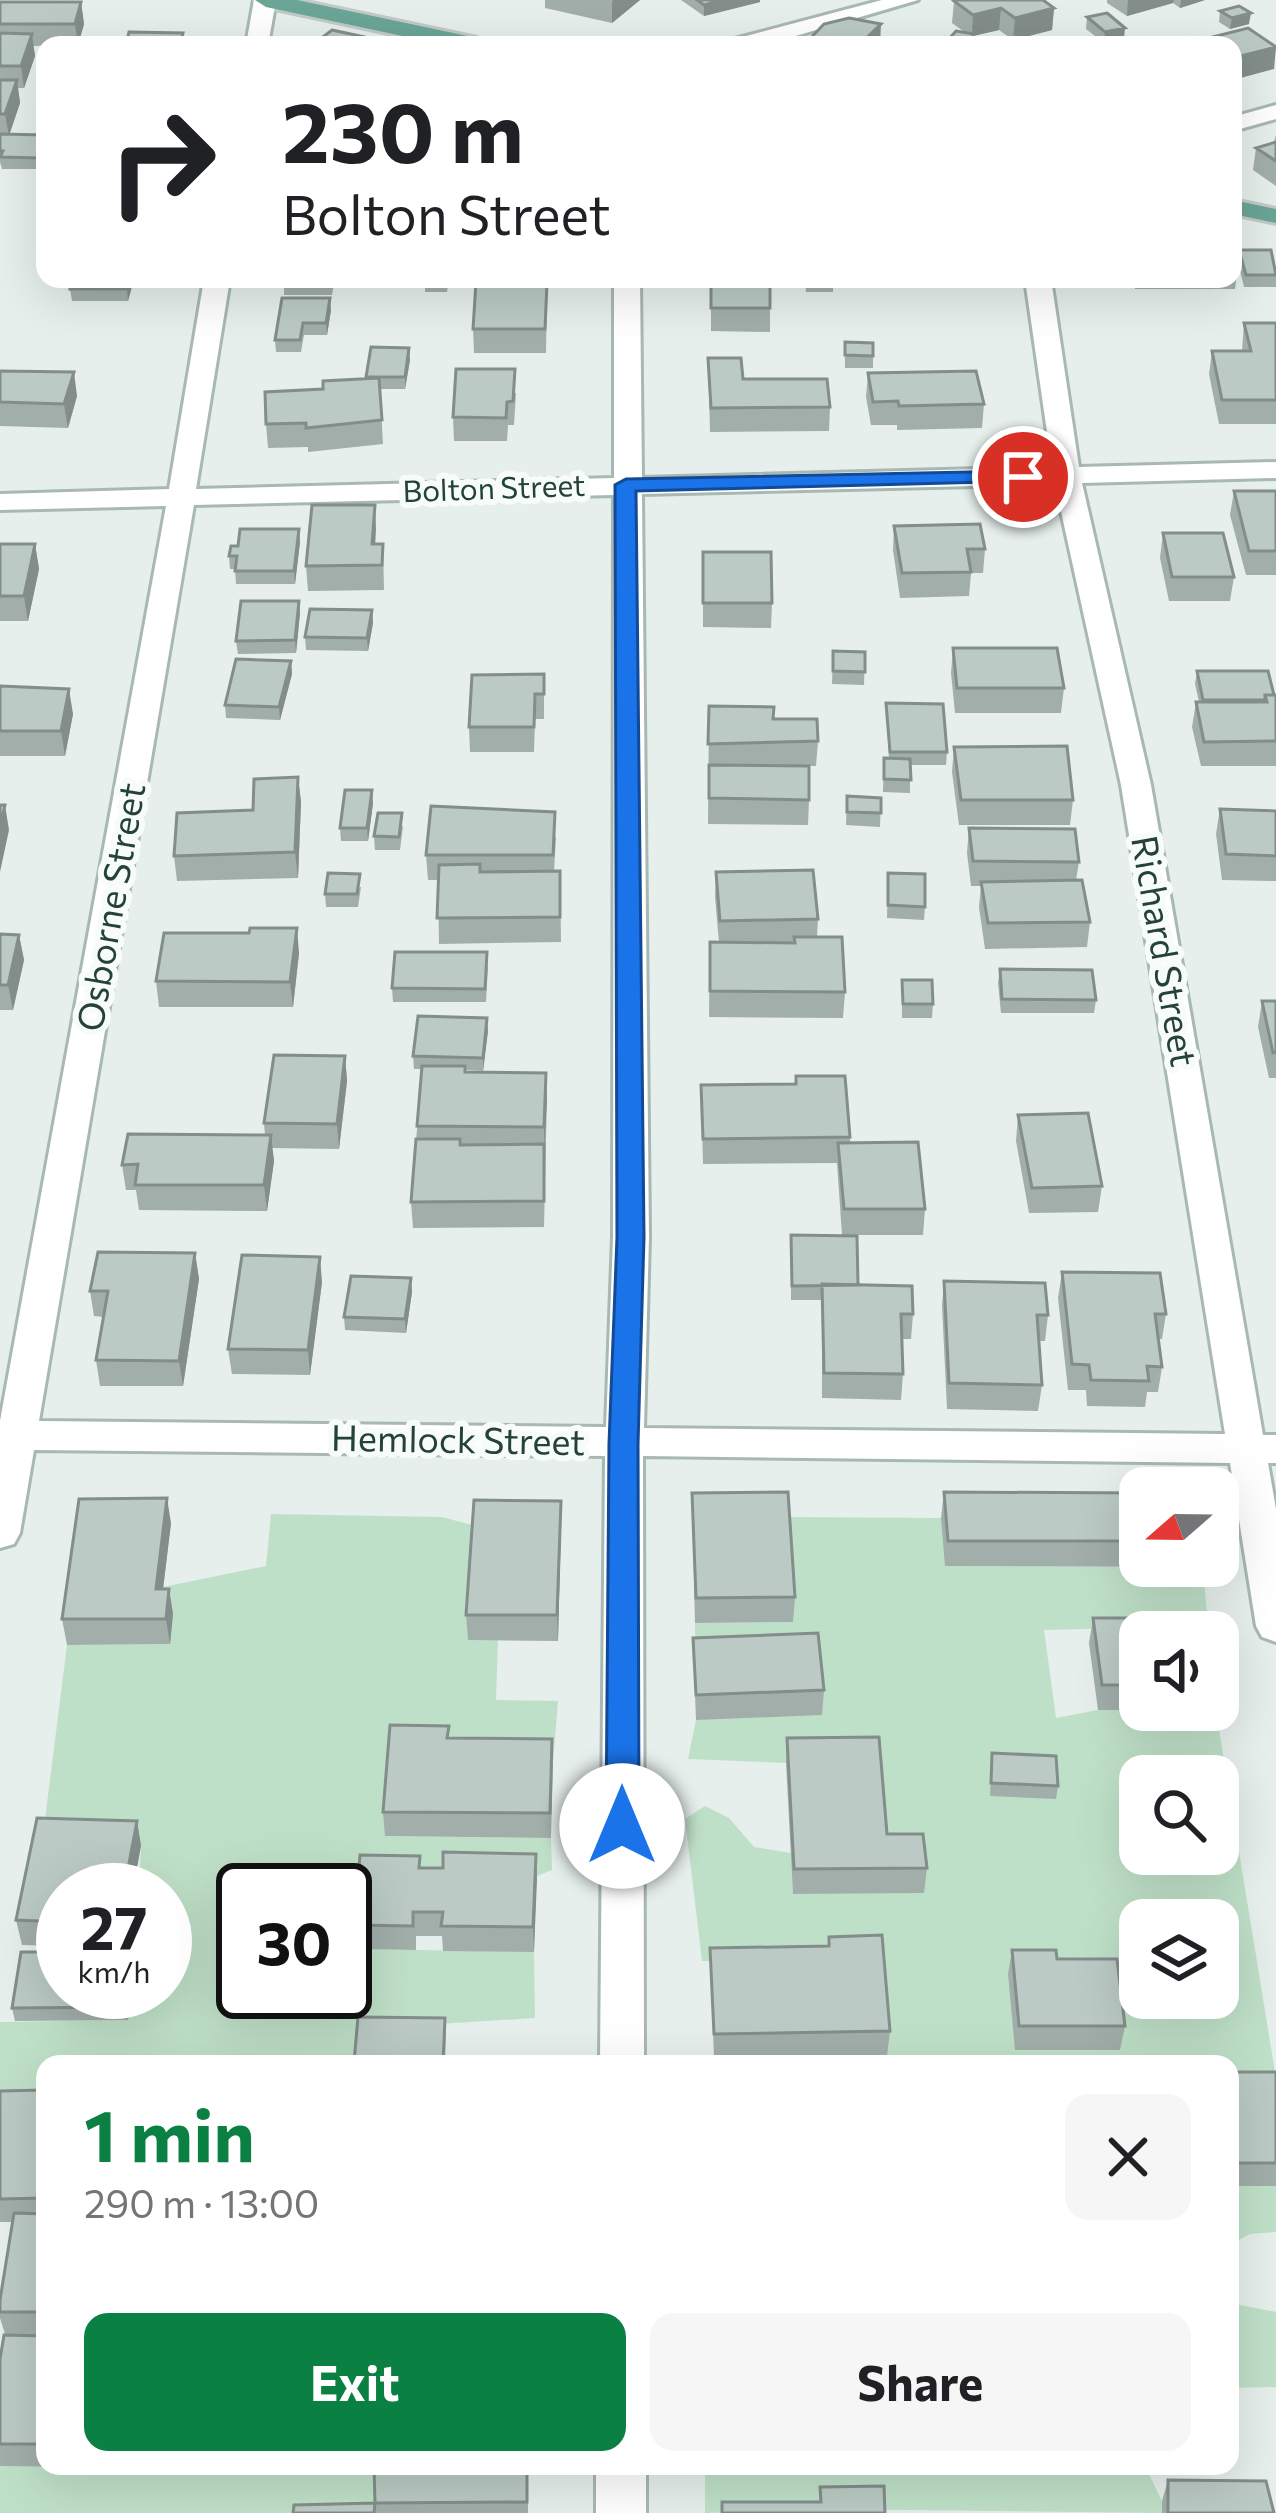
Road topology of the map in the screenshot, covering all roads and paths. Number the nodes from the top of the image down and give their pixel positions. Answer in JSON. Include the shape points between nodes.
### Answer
{"nodes":[{"id":1,"x":265,"y":0,"type":"edge"},
{"id":2,"x":907,"y":0,"type":"edge"},
{"id":3,"x":259,"y":36,"type":"edge"},
{"id":4,"x":435,"y":36,"type":"edge"},
{"id":5,"x":773,"y":36,"type":"edge"},
{"id":6,"x":1276,"y":112,"type":"edge"},
{"id":7,"x":1242,"y":121,"type":"edge"},
{"id":8,"x":1242,"y":209,"type":"edge"},
{"id":9,"x":1276,"y":216,"type":"edge"},
{"id":10,"x":215,"y":288,"type":"edge"},
{"id":11,"x":628,"y":288,"type":"edge"},
{"id":12,"x":1039,"y":288,"type":"edge"},
{"id":13,"x":1276,"y":470,"type":"edge"},
{"id":14,"x":1067,"y":476,"type":"junction"},
{"id":15,"x":626,"y":485,"type":"junction"},
{"id":16,"x":180,"y":497,"type":"junction"},
{"id":17,"x":0,"y":502,"type":"edge"},
{"id":18,"x":10,"y":1435,"type":"edge"},
{"id":19,"x":624,"y":1444,"type":"junction"},
{"id":20,"x":1260,"y":1449,"type":"edge"},
{"id":21,"x":0,"y":1533,"type":"edge"},
{"id":22,"x":1276,"y":1626,"type":"edge"},
{"id":23,"x":622,"y":2055,"type":"edge"},
{"id":24,"x":621,"y":2475,"type":"edge"},
{"id":25,"x":620,"y":2513,"type":"edge"}],
"edges":[{"from":1,"to":3,"type":"street"},
{"from":1,"to":4,"type":"main road"},
{"from":2,"to":5,"type":"street"},
{"from":6,"to":7,"type":"street"},
{"from":8,"to":9,"type":"main road"},
{"from":10,"to":16,"type":"street","name":"Osborne Street"},
{"from":11,"to":15,"type":"street"},
{"from":12,"to":14,"type":"street","name":"Richard Street"},
{"from":13,"to":14,"type":"street","name":"Bolton Street"},
{"from":14,"to":15,"type":"street","name":"Bolton Street"},
{"from":14,"to":20,"type":"street","name":"Richard Street","via":[[1136,785]]},
{"from":15,"to":16,"type":"street","name":"Bolton Street"},
{"from":15,"to":19,"type":"street","via":[[631,1237]]},
{"from":16,"to":17,"type":"street","name":"Bolton Street"},
{"from":16,"to":18,"type":"street","name":"Osborne Street"},
{"from":18,"to":19,"type":"street","name":"Hemlock Street"},
{"from":18,"to":21,"type":"street","name":"Osborne Street"},
{"from":19,"to":20,"type":"street","name":"Hemlock Street"},
{"from":19,"to":23,"type":"street"},
{"from":20,"to":22,"type":"street","name":"Richard Street"},
{"from":24,"to":25,"type":"street"}]}
